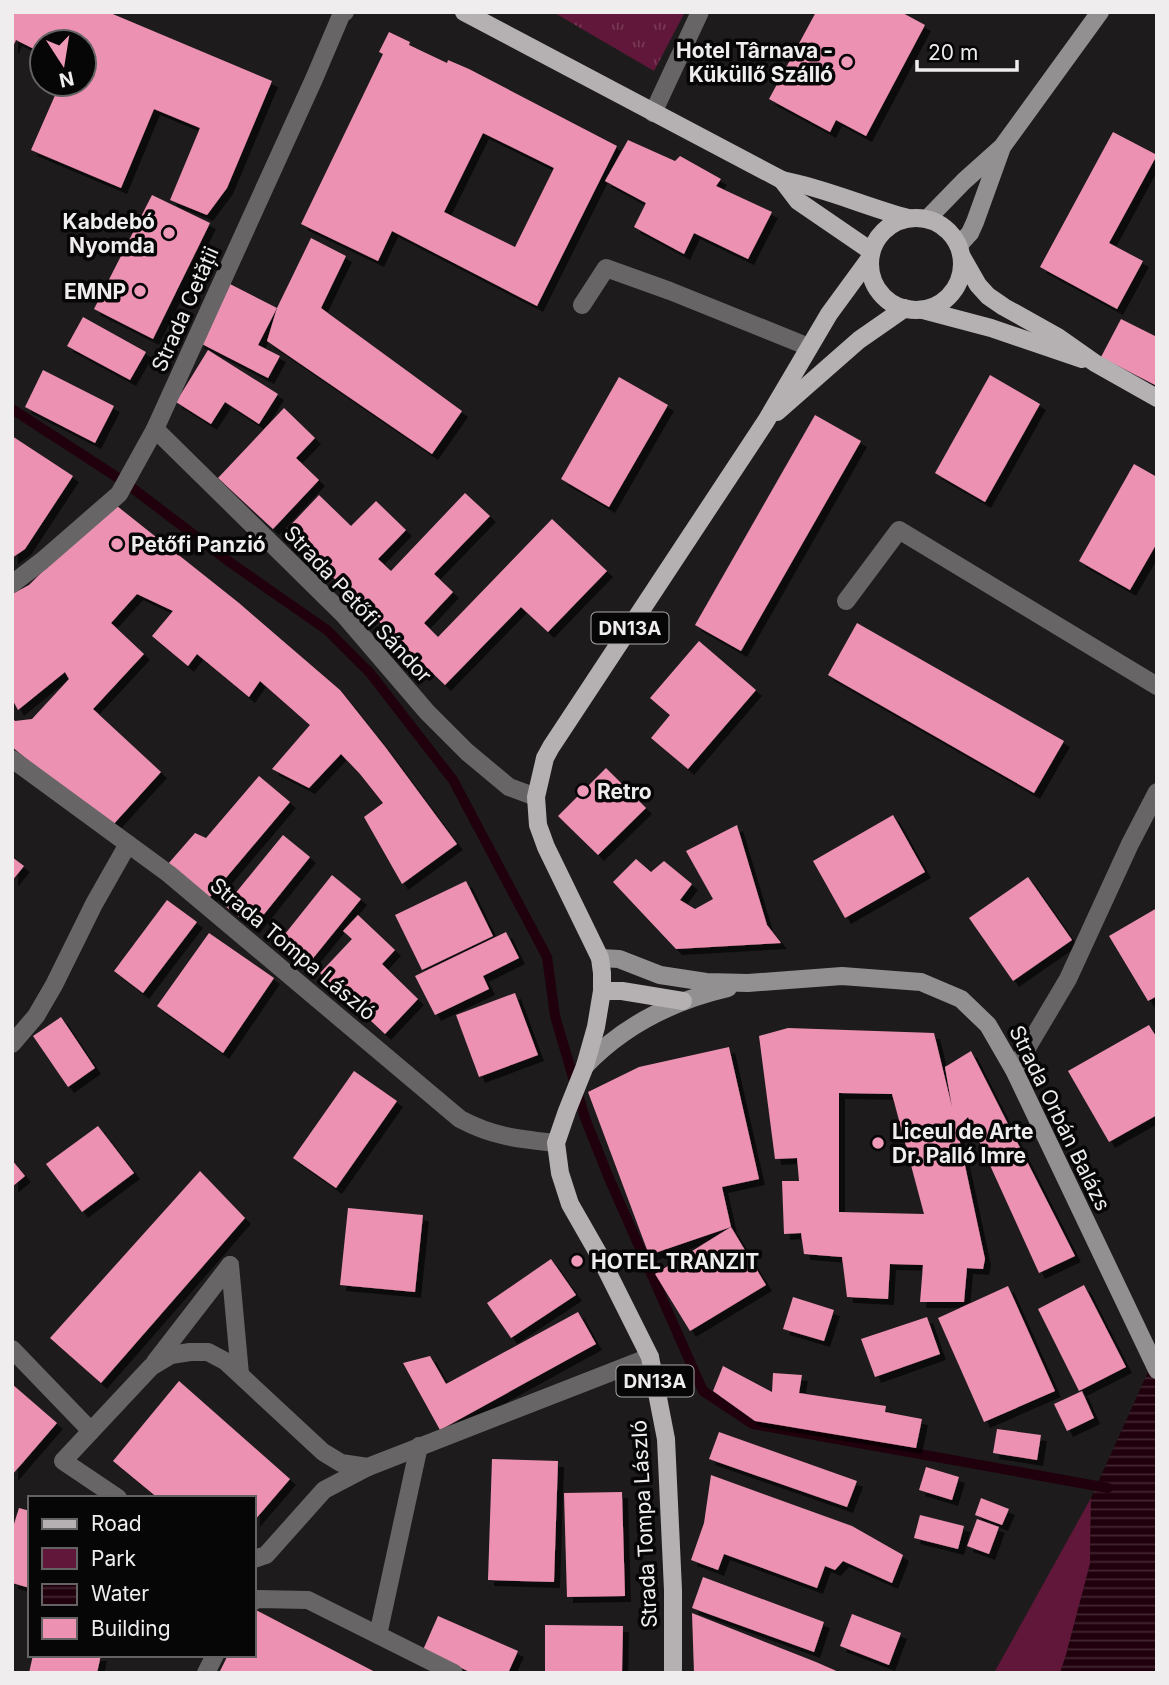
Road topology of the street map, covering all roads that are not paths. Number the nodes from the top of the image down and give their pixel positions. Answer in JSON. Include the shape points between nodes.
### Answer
{"nodes":[{"id":1,"x":342,"y":12,"type":"edge"},
{"id":2,"x":464,"y":12,"type":"edge"},
{"id":3,"x":700,"y":12,"type":"edge"},
{"id":4,"x":1100,"y":12,"type":"edge"},
{"id":5,"x":653,"y":113,"type":"junction"},
{"id":6,"x":1002,"y":147,"type":"junction"},
{"id":7,"x":782,"y":180,"type":"junction"},
{"id":8,"x":908,"y":218,"type":"junction"},
{"id":9,"x":927,"y":219,"type":"junction"},
{"id":10,"x":960,"y":251,"type":"junction"},
{"id":11,"x":871,"y":255,"type":"junction"},
{"id":12,"x":582,"y":305,"type":"dead end"},
{"id":13,"x":905,"y":309,"type":"junction"},
{"id":14,"x":923,"y":310,"type":"junction"},
{"id":15,"x":809,"y":347,"type":"junction"},
{"id":16,"x":1095,"y":363,"type":"junction"},
{"id":17,"x":1157,"y":398,"type":"edge"},
{"id":18,"x":766,"y":421,"type":"junction"},
{"id":19,"x":155,"y":429,"type":"junction"},
{"id":20,"x":12,"y":584,"type":"edge"},
{"id":21,"x":846,"y":601,"type":"dead end"},
{"id":22,"x":1157,"y":686,"type":"edge"},
{"id":23,"x":12,"y":759,"type":"edge"},
{"id":24,"x":1157,"y":792,"type":"edge"},
{"id":25,"x":536,"y":797,"type":"junction"},
{"id":26,"x":128,"y":844,"type":"junction"},
{"id":27,"x":600,"y":957,"type":"junction"},
{"id":28,"x":748,"y":983,"type":"junction"},
{"id":29,"x":602,"y":991,"type":"junction"},
{"id":30,"x":683,"y":1001,"type":"junction"},
{"id":31,"x":12,"y":1044,"type":"edge"},
{"id":32,"x":584,"y":1068,"type":"junction"},
{"id":33,"x":1014,"y":1070,"type":"junction"},
{"id":34,"x":556,"y":1143,"type":"junction"},
{"id":35,"x":12,"y":1349,"type":"edge"},
{"id":36,"x":650,"y":1357,"type":"junction"},
{"id":37,"x":151,"y":1367,"type":"junction"},
{"id":38,"x":1157,"y":1370,"type":"edge"},
{"id":39,"x":240,"y":1374,"type":"junction"},
{"id":40,"x":91,"y":1431,"type":"junction"},
{"id":41,"x":419,"y":1446,"type":"junction"},
{"id":42,"x":368,"y":1467,"type":"junction"},
{"id":43,"x":115,"y":1496,"type":"edge"},
{"id":44,"x":256,"y":1558,"type":"edge"},
{"id":45,"x":256,"y":1600,"type":"edge"},
{"id":46,"x":378,"y":1635,"type":"junction"},
{"id":47,"x":214,"y":1657,"type":"edge"},
{"id":48,"x":206,"y":1673,"type":"edge"},
{"id":49,"x":454,"y":1673,"type":"edge"},
{"id":50,"x":673,"y":1673,"type":"edge"}],
"edges":[{"from":1,"to":19,"type":"street","name":"Strada Cetății"},
{"from":2,"to":5,"type":"main road"},
{"from":3,"to":5,"type":"street"},
{"from":4,"to":6,"type":"main road"},
{"from":5,"to":7,"type":"main road"},
{"from":6,"to":9,"type":"main road"},
{"from":6,"to":10,"type":"main road"},
{"from":7,"to":8,"type":"main road"},
{"from":7,"to":11,"type":"main road","via":[[798,201]]},
{"from":8,"to":9,"type":"main road"},
{"from":8,"to":11,"type":"main road","number":"DN13A","via":[[879,236]]},
{"from":9,"to":10,"type":"main road","via":[[946,228]]},
{"from":10,"to":14,"type":"main road","via":[[961,274],[954,291]]},
{"from":10,"to":16,"type":"main road","via":[[988,296]]},
{"from":11,"to":13,"type":"main road","via":[[871,275],[878,290]]},
{"from":11,"to":15,"type":"main road","number":"DN13A"},
{"from":12,"to":15,"type":"street","via":[[606,268]]},
{"from":13,"to":14,"type":"main road"},
{"from":13,"to":18,"type":"main road","number":"DN13A","via":[[859,340]]},
{"from":14,"to":16,"type":"main road"},
{"from":15,"to":18,"type":"main road","number":"DN13A"},
{"from":16,"to":17,"type":"main road"},
{"from":18,"to":25,"type":"main road","number":"DN13A","via":[[551,747]]},
{"from":19,"to":20,"type":"street","name":"Strada Cetății","via":[[119,494]]},
{"from":19,"to":25,"type":"street","name":"Strada Petőfi Sándor","via":[[343,614],[467,752],[509,787]]},
{"from":21,"to":22,"type":"street","via":[[899,530]]},
{"from":23,"to":26,"type":"street","name":"Strada Tompa László"},
{"from":24,"to":33,"type":"street","via":[[1068,979]]},
{"from":25,"to":27,"type":"main road","number":"DN13A","via":[[538,825],[546,847]]},
{"from":26,"to":31,"type":"street","via":[[54,985]]},
{"from":26,"to":34,"type":"street","name":"Strada Tompa László","via":[[460,1119],[494,1134]]},
{"from":27,"to":28,"type":"main road","name":"Strada Orbán Balázs","via":[[680,979]]},
{"from":27,"to":29,"type":"main road","number":"DN13A"},
{"from":28,"to":30,"type":"main road","name":"Strada Orbán Balázs","number":"DN13A"},
{"from":28,"to":33,"type":"main road","name":"Strada Orbán Balázs","via":[[842,976],[921,982],[961,999],[988,1025]]},
{"from":29,"to":30,"type":"main road"},
{"from":29,"to":32,"type":"main road","number":"DN13A"},
{"from":30,"to":32,"type":"main road","name":"Strada Orbán Balázs","number":"DN13A","via":[[630,1028]]},
{"from":32,"to":34,"type":"main road","name":"Strada Tompa László","number":"DN13A"},
{"from":33,"to":38,"type":"main road","name":"Strada Orbán Balázs"},
{"from":34,"to":36,"type":"main road","name":"Strada Tompa László","number":"DN13A","via":[[570,1204]]},
{"from":35,"to":40,"type":"street"},
{"from":36,"to":41,"type":"street"},
{"from":36,"to":50,"type":"main road","name":"Strada Tompa László","number":"DN13A","via":[[666,1439]]},
{"from":37,"to":39,"type":"street","via":[[172,1355],[208,1352]]},
{"from":37,"to":39,"type":"street","via":[[230,1265]]},
{"from":37,"to":40,"type":"street"},
{"from":39,"to":42,"type":"street","via":[[323,1452],[341,1463]]},
{"from":40,"to":43,"type":"street","via":[[63,1461]]},
{"from":41,"to":42,"type":"street"},
{"from":41,"to":46,"type":"street"},
{"from":42,"to":44,"type":"street","via":[[324,1489],[266,1555]]},
{"from":45,"to":46,"type":"street","via":[[308,1600]]},
{"from":46,"to":49,"type":"street"},
{"from":47,"to":48,"type":"street"}]}
